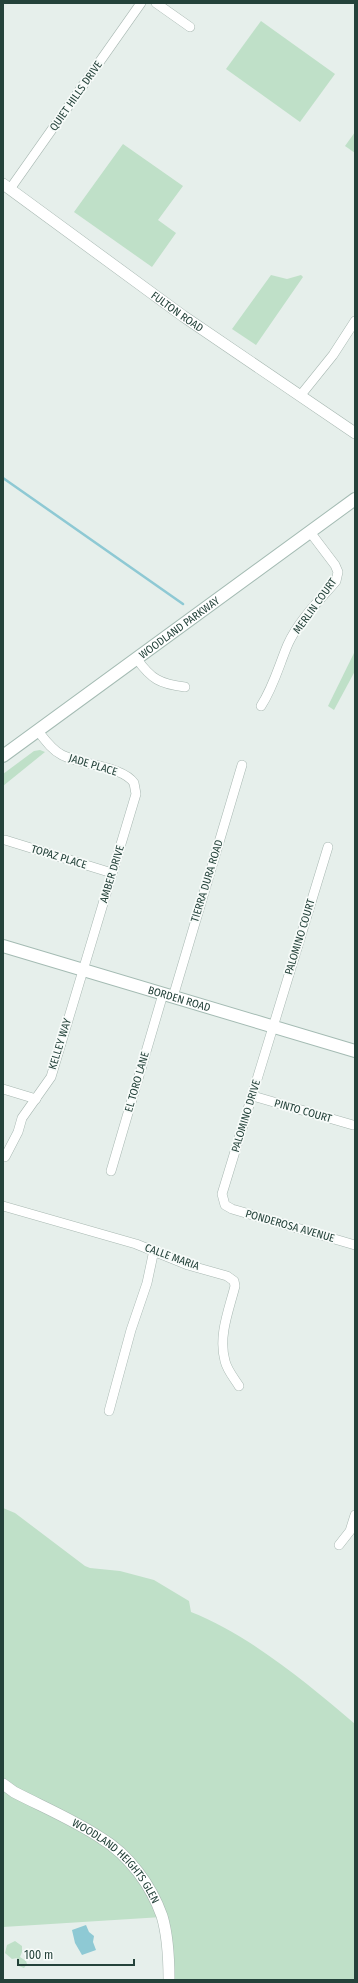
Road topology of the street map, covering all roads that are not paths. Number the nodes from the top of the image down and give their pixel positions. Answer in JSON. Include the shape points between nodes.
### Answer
{"nodes":[{"id":1,"x":141,"y":3,"type":"edge"},
{"id":2,"x":156,"y":3,"type":"edge"},
{"id":3,"x":190,"y":27,"type":"dead end"},
{"id":4,"x":7,"y":187,"type":"edge"},
{"id":5,"x":355,"y":321,"type":"edge"},
{"id":6,"x":300,"y":396,"type":"junction"},
{"id":7,"x":355,"y":433,"type":"edge"},
{"id":8,"x":355,"y":499,"type":"edge"},
{"id":9,"x":310,"y":532,"type":"junction"},
{"id":10,"x":137,"y":659,"type":"junction"},
{"id":11,"x":185,"y":687,"type":"dead end"},
{"id":12,"x":261,"y":706,"type":"dead end"},
{"id":13,"x":38,"y":731,"type":"junction"},
{"id":14,"x":3,"y":756,"type":"edge"},
{"id":15,"x":242,"y":765,"type":"dead end"},
{"id":16,"x":132,"y":780,"type":"joint"},
{"id":17,"x":5,"y":840,"type":"dead end"},
{"id":18,"x":328,"y":847,"type":"dead end"},
{"id":19,"x":112,"y":873,"type":"junction"},
{"id":20,"x":3,"y":946,"type":"edge"},
{"id":21,"x":83,"y":969,"type":"junction"},
{"id":22,"x":168,"y":995,"type":"junction"},
{"id":23,"x":273,"y":1027,"type":"junction"},
{"id":24,"x":355,"y":1051,"type":"edge"},
{"id":25,"x":3,"y":1089,"type":"edge"},
{"id":26,"x":252,"y":1096,"type":"junction"},
{"id":27,"x":36,"y":1099,"type":"junction"},
{"id":28,"x":353,"y":1125,"type":"dead end"},
{"id":29,"x":4,"y":1157,"type":"edge"},
{"id":30,"x":111,"y":1171,"type":"dead end"},
{"id":31,"x":225,"y":1205,"type":"joint"},
{"id":32,"x":3,"y":1206,"type":"edge"},
{"id":33,"x":355,"y":1245,"type":"edge"},
{"id":34,"x":154,"y":1250,"type":"junction"},
{"id":35,"x":239,"y":1386,"type":"dead end"},
{"id":36,"x":109,"y":1412,"type":"dead end"},
{"id":37,"x":355,"y":1515,"type":"edge"},
{"id":38,"x":339,"y":1545,"type":"dead end"},
{"id":39,"x":3,"y":1784,"type":"edge"},
{"id":40,"x":168,"y":1980,"type":"edge"}],
"edges":[{"from":1,"to":4,"type":"street","name":"QUIET HILLS DRIVE"},
{"from":2,"to":3,"type":"street"},
{"from":4,"to":6,"type":"street","name":"FULTON ROAD","via":[[183,316]]},
{"from":5,"to":6,"type":"street","via":[[333,355]]},
{"from":6,"to":7,"type":"street","name":"FULTON ROAD"},
{"from":8,"to":9,"type":"main road","name":"WOODLAND PARKWAY"},
{"from":9,"to":10,"type":"main road","name":"WOODLAND PARKWAY"},
{"from":9,"to":12,"type":"street","name":"MERLIN COURT","via":[[335,565],[338,572],[336,581],[300,622]]},
{"from":10,"to":11,"type":"street","via":[[146,672],[157,681],[169,686]]},
{"from":10,"to":13,"type":"main road","name":"WOODLAND PARKWAY"},
{"from":13,"to":14,"type":"main road","name":"WOODLAND PARKWAY"},
{"from":13,"to":16,"type":"street","name":"JADE PLACE","via":[[63,756],[125,775]]},
{"from":15,"to":22,"type":"street","name":"TIERRA DURA ROAD"},
{"from":16,"to":19,"type":"street","name":"AMBER DRIVE","via":[[136,794]]},
{"from":17,"to":19,"type":"street","name":"TOPAZ PLACE"},
{"from":18,"to":23,"type":"street","name":"PALOMINO COURT"},
{"from":19,"to":21,"type":"street","name":"AMBER DRIVE"},
{"from":20,"to":21,"type":"main road","name":"BORDEN ROAD"},
{"from":21,"to":22,"type":"main road","name":"BORDEN ROAD"},
{"from":21,"to":27,"type":"street","name":"KELLEY WAY","via":[[51,1077]]},
{"from":22,"to":23,"type":"main road","name":"BORDEN ROAD"},
{"from":22,"to":30,"type":"street","name":"EL TORO LANE"},
{"from":23,"to":24,"type":"main road","name":"BORDEN ROAD"},
{"from":23,"to":26,"type":"street","name":"PALOMINO DRIVE"},
{"from":25,"to":27,"type":"street"},
{"from":26,"to":28,"type":"street","name":"PINTO COURT"},
{"from":26,"to":31,"type":"street","name":"PALOMINO DRIVE","via":[[222,1194]]},
{"from":27,"to":29,"type":"street","name":"KELLEY WAY","via":[[22,1118],[18,1132]]},
{"from":31,"to":33,"type":"street","name":"PONDEROSA AVENUE"},
{"from":32,"to":34,"type":"street","name":"CALLE MARIA"},
{"from":34,"to":35,"type":"street","name":"CALLE MARIA","via":[[188,1265],[227,1276],[234,1281],[222,1345],[225,1362]]},
{"from":34,"to":36,"type":"street","via":[[147,1283],[131,1330]]},
{"from":37,"to":38,"type":"street","via":[[350,1531]]},
{"from":39,"to":40,"type":"street","name":"WOODLAND HEIGHTS GLEN","via":[[101,1838],[131,1863],[148,1888],[162,1917],[169,1958]]}]}
